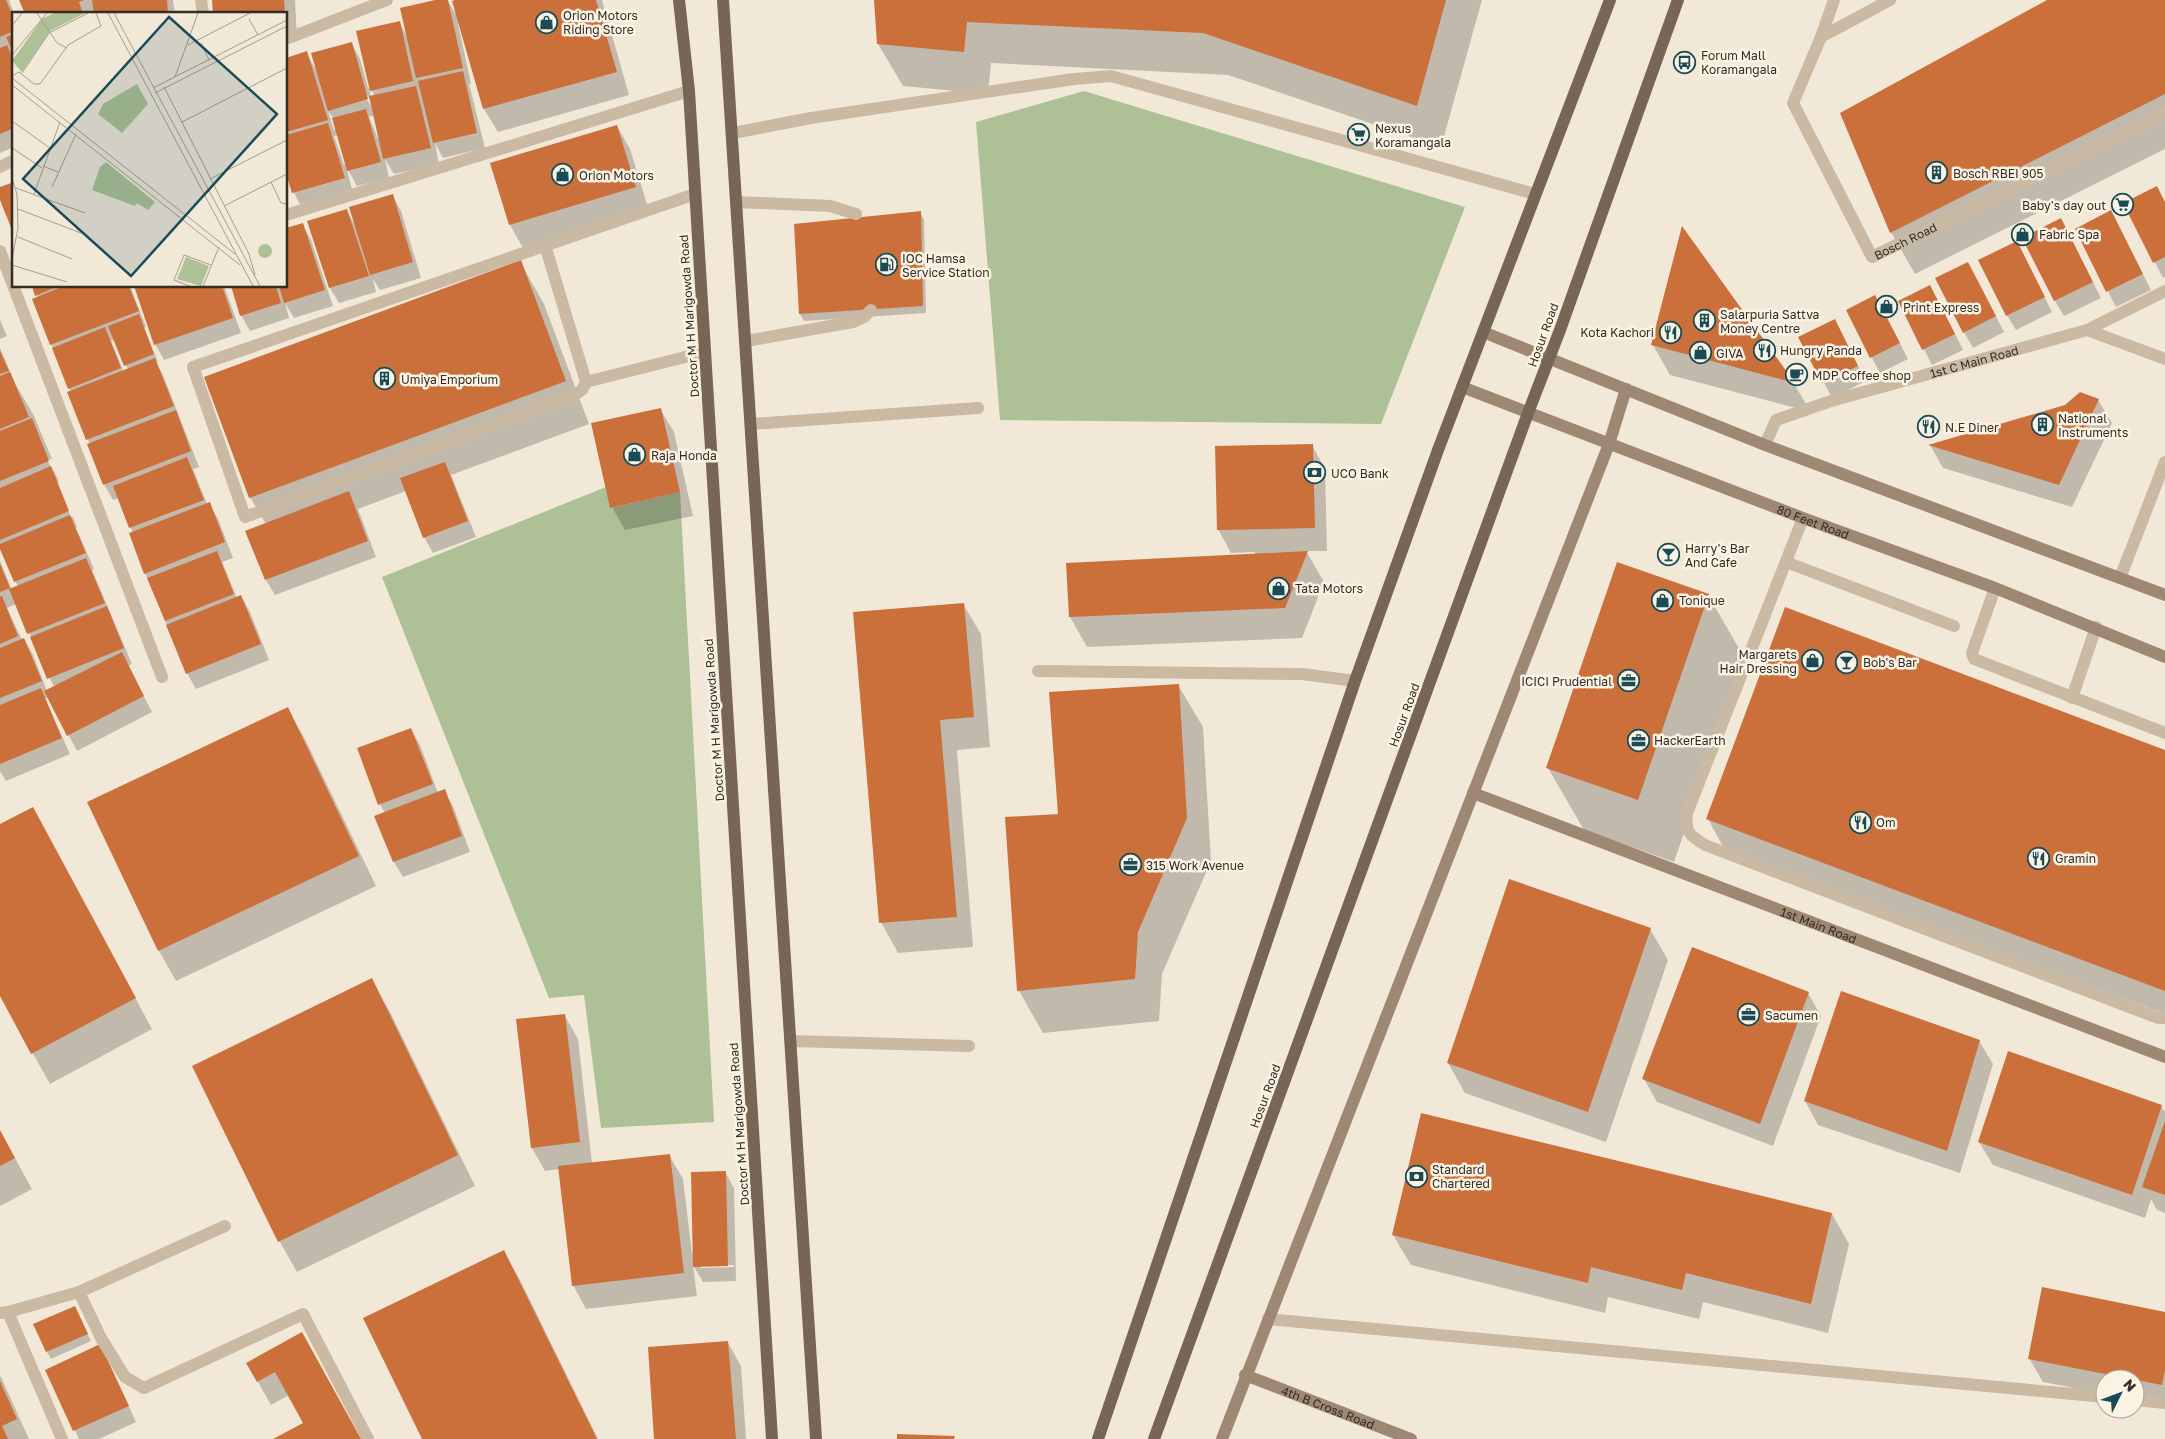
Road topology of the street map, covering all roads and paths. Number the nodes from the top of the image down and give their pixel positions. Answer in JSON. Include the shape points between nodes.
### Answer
{"nodes":[{"id":1,"x":388,"y":0,"type":"edge"},
{"id":2,"x":679,"y":0,"type":"edge"},
{"id":3,"x":724,"y":0,"type":"edge"},
{"id":4,"x":1610,"y":0,"type":"edge"},
{"id":5,"x":1678,"y":0,"type":"edge"},
{"id":6,"x":1834,"y":0,"type":"edge"},
{"id":7,"x":1890,"y":0,"type":"edge"},
{"id":8,"x":1821,"y":37,"type":"junction"},
{"id":9,"x":288,"y":38,"type":"edge"},
{"id":10,"x":689,"y":90,"type":"junction"},
{"id":11,"x":2165,"y":113,"type":"edge"},
{"id":12,"x":733,"y":134,"type":"junction"},
{"id":13,"x":12,"y":161,"type":"edge"},
{"id":14,"x":0,"y":167,"type":"edge"},
{"id":15,"x":695,"y":194,"type":"junction"},
{"id":16,"x":1535,"y":194,"type":"junction"},
{"id":17,"x":737,"y":202,"type":"junction"},
{"id":18,"x":288,"y":214,"type":"edge"},
{"id":19,"x":856,"y":214,"type":"dead end"},
{"id":20,"x":545,"y":245,"type":"junction"},
{"id":21,"x":0,"y":251,"type":"edge"},
{"id":22,"x":12,"y":283,"type":"edge"},
{"id":23,"x":14,"y":288,"type":"edge"},
{"id":24,"x":2165,"y":291,"type":"edge"},
{"id":25,"x":871,"y":310,"type":"dead end"},
{"id":26,"x":2087,"y":330,"type":"junction"},
{"id":27,"x":1484,"y":332,"type":"junction"},
{"id":28,"x":746,"y":341,"type":"junction"},
{"id":29,"x":705,"y":352,"type":"junction"},
{"id":30,"x":1550,"y":358,"type":"junction"},
{"id":31,"x":2165,"y":359,"type":"edge"},
{"id":32,"x":586,"y":382,"type":"junction"},
{"id":33,"x":1462,"y":387,"type":"junction"},
{"id":34,"x":1626,"y":389,"type":"junction"},
{"id":35,"x":978,"y":408,"type":"dead end"},
{"id":36,"x":1528,"y":413,"type":"junction"},
{"id":37,"x":751,"y":424,"type":"junction"},
{"id":38,"x":1610,"y":444,"type":"junction"},
{"id":39,"x":1765,"y":445,"type":"junction"},
{"id":40,"x":2165,"y":462,"type":"edge"},
{"id":41,"x":1803,"y":518,"type":"junction"},
{"id":42,"x":1786,"y":562,"type":"junction"},
{"id":43,"x":2120,"y":578,"type":"junction"},
{"id":44,"x":1995,"y":588,"type":"junction"},
{"id":45,"x":2165,"y":595,"type":"edge"},
{"id":46,"x":1954,"y":626,"type":"dead end"},
{"id":47,"x":2096,"y":627,"type":"junction"},
{"id":48,"x":2165,"y":657,"type":"edge"},
{"id":49,"x":1038,"y":671,"type":"dead end"},
{"id":50,"x":162,"y":677,"type":"dead end"},
{"id":51,"x":1356,"y":681,"type":"junction"},
{"id":52,"x":2072,"y":698,"type":"junction"},
{"id":53,"x":2165,"y":733,"type":"edge"},
{"id":54,"x":1473,"y":793,"type":"junction"},
{"id":55,"x":2165,"y":1018,"type":"edge"},
{"id":56,"x":792,"y":1041,"type":"junction"},
{"id":57,"x":970,"y":1046,"type":"dead end"},
{"id":58,"x":2165,"y":1057,"type":"edge"},
{"id":59,"x":225,"y":1226,"type":"dead end"},
{"id":60,"x":79,"y":1292,"type":"junction"},
{"id":61,"x":4,"y":1313,"type":"edge"},
{"id":62,"x":1268,"y":1319,"type":"junction"},
{"id":63,"x":1246,"y":1375,"type":"junction"},
{"id":64,"x":2095,"y":1396,"type":"edge"},
{"id":65,"x":2145,"y":1401,"type":"edge"},
{"id":66,"x":2165,"y":1403,"type":"edge"},
{"id":67,"x":62,"y":1439,"type":"edge"},
{"id":68,"x":368,"y":1439,"type":"edge"},
{"id":69,"x":772,"y":1439,"type":"edge"},
{"id":70,"x":816,"y":1439,"type":"edge"},
{"id":71,"x":1098,"y":1439,"type":"edge"},
{"id":72,"x":1154,"y":1439,"type":"edge"},
{"id":73,"x":1222,"y":1439,"type":"edge"},
{"id":74,"x":1411,"y":1439,"type":"edge"}],
"edges":[{"from":1,"to":9,"type":"street"},
{"from":2,"to":10,"type":"main road","name":"Doctor M H Marigowda Road"},
{"from":3,"to":12,"type":"main road"},
{"from":4,"to":16,"type":"main road"},
{"from":5,"to":30,"type":"main road","name":"Hosur Road"},
{"from":6,"to":8,"type":"street","name":"Bosch Road"},
{"from":7,"to":8,"type":"street"},
{"from":8,"to":11,"type":"street","name":"Bosch Road","via":[[1793,103],[1872,257]]},
{"from":10,"to":15,"type":"main road","name":"Doctor M H Marigowda Road"},
{"from":10,"to":18,"type":"street"},
{"from":12,"to":16,"type":"street","via":[[811,118],[1111,76]]},
{"from":12,"to":17,"type":"main road"},
{"from":13,"to":14,"type":"street"},
{"from":15,"to":20,"type":"street"},
{"from":15,"to":29,"type":"main road","name":"Doctor M H Marigowda Road"},
{"from":16,"to":27,"type":"main road"},
{"from":17,"to":19,"type":"street","via":[[830,206]]},
{"from":17,"to":28,"type":"main road"},
{"from":20,"to":32,"type":"street"},
{"from":20,"to":32,"type":"street","via":[[193,367],[245,517],[574,395]]},
{"from":21,"to":22,"type":"street"},
{"from":23,"to":50,"type":"street"},
{"from":24,"to":26,"type":"street","name":"1st C Main Road"},
{"from":25,"to":28,"type":"street","via":[[853,322]]},
{"from":26,"to":31,"type":"street"},
{"from":26,"to":39,"type":"street","name":"1st C Main Road","via":[[1840,398],[1776,420]]},
{"from":27,"to":30,"type":"street"},
{"from":27,"to":33,"type":"main road"},
{"from":28,"to":37,"type":"main road"},
{"from":29,"to":32,"type":"street"},
{"from":29,"to":69,"type":"main road","name":"Doctor M H Marigowda Road"},
{"from":30,"to":34,"type":"street"},
{"from":30,"to":36,"type":"main road","name":"Hosur Road"},
{"from":33,"to":36,"type":"street","name":"80 Feet Road"},
{"from":33,"to":51,"type":"main road"},
{"from":34,"to":38,"type":"street"},
{"from":34,"to":39,"type":"street"},
{"from":35,"to":37,"type":"street"},
{"from":36,"to":38,"type":"street","name":"80 Feet Road"},
{"from":36,"to":72,"type":"main road","name":"Hosur Road"},
{"from":37,"to":56,"type":"main road"},
{"from":38,"to":41,"type":"street","name":"80 Feet Road"},
{"from":38,"to":54,"type":"street"},
{"from":39,"to":43,"type":"street"},
{"from":40,"to":43,"type":"street"},
{"from":41,"to":42,"type":"street"},
{"from":41,"to":44,"type":"street","name":"80 Feet Road"},
{"from":42,"to":46,"type":"street"},
{"from":42,"to":55,"type":"street","via":[[1687,813],[1686,827],[1692,837],[2158,1018]]},
{"from":43,"to":45,"type":"street"},
{"from":44,"to":47,"type":"street","name":"80 Feet Road"},
{"from":44,"to":52,"type":"street","via":[[1972,653],[1974,660]]},
{"from":47,"to":48,"type":"street","name":"80 Feet Road"},
{"from":47,"to":52,"type":"street"},
{"from":49,"to":51,"type":"street","via":[[1302,674]]},
{"from":51,"to":71,"type":"main road"},
{"from":52,"to":53,"type":"street"},
{"from":54,"to":58,"type":"street","name":"1st Main Road"},
{"from":54,"to":62,"type":"street"},
{"from":56,"to":57,"type":"street"},
{"from":56,"to":70,"type":"main road"},
{"from":59,"to":60,"type":"street"},
{"from":60,"to":61,"type":"street"},
{"from":60,"to":68,"type":"street","via":[[101,1338],[125,1377],[144,1388],[303,1314]]},
{"from":61,"to":67,"type":"street"},
{"from":62,"to":63,"type":"street"},
{"from":62,"to":64,"type":"street"},
{"from":63,"to":73,"type":"street"},
{"from":63,"to":74,"type":"street","name":"4th B Cross Road"},
{"from":65,"to":66,"type":"street"}]}
